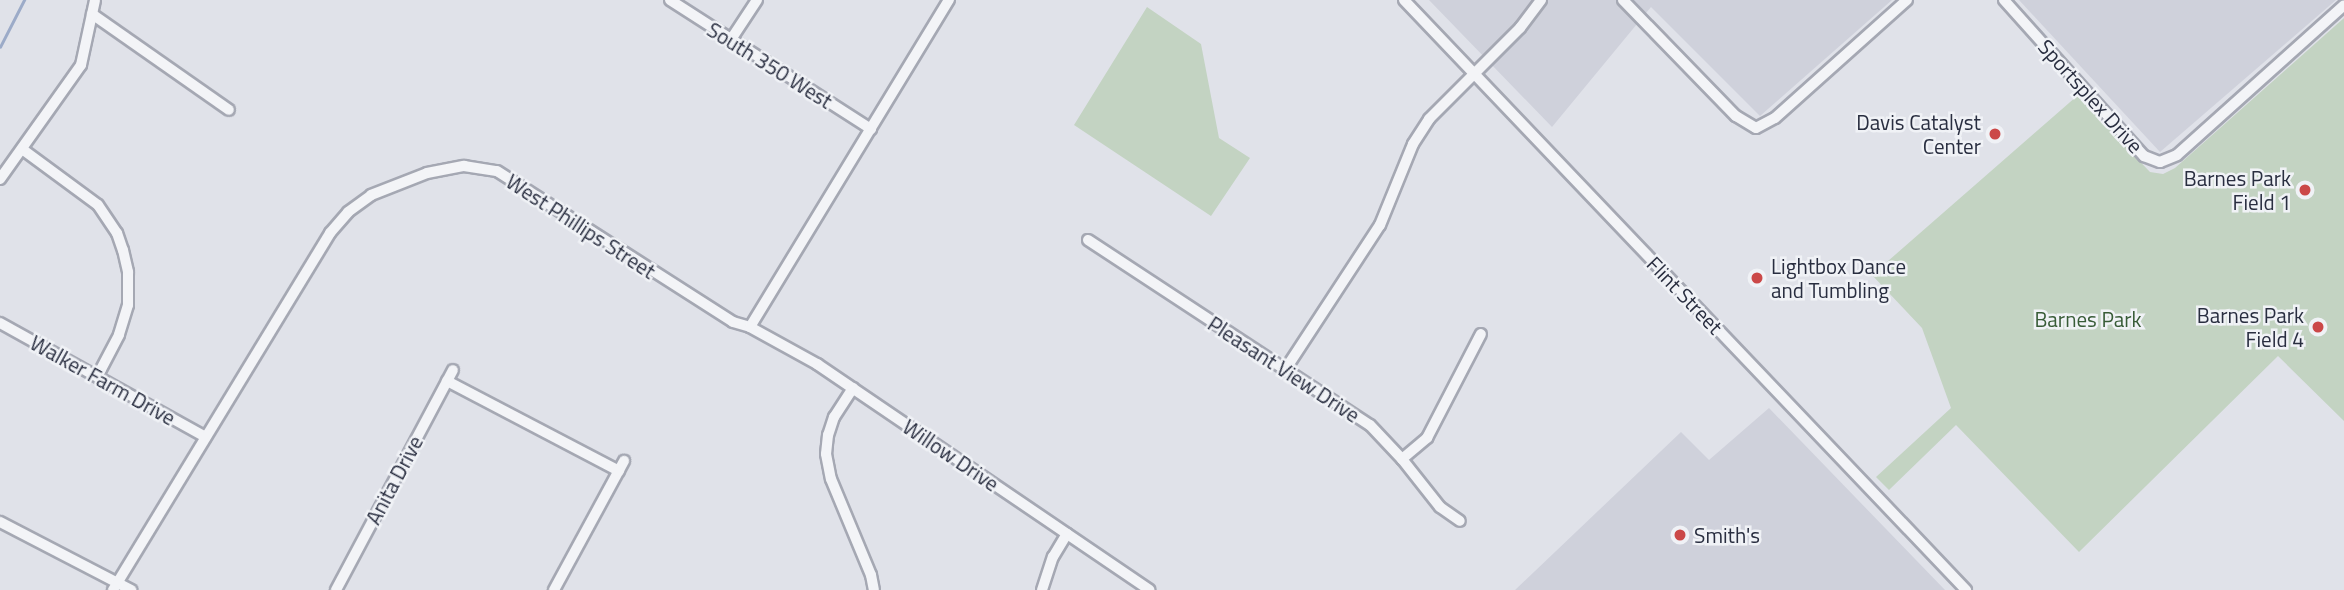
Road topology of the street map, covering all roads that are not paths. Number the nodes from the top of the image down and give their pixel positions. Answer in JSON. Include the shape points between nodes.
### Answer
{"nodes":[{"id":1,"x":95,"y":0,"type":"edge"},
{"id":2,"x":670,"y":0,"type":"edge"},
{"id":3,"x":757,"y":0,"type":"edge"},
{"id":4,"x":949,"y":0,"type":"edge"},
{"id":5,"x":1404,"y":0,"type":"edge"},
{"id":6,"x":1541,"y":0,"type":"edge"},
{"id":7,"x":1623,"y":0,"type":"edge"},
{"id":8,"x":1906,"y":0,"type":"edge"},
{"id":9,"x":2004,"y":0,"type":"edge"},
{"id":10,"x":2344,"y":5,"type":"edge"},
{"id":11,"x":92,"y":14,"type":"junction"},
{"id":12,"x":730,"y":41,"type":"junction"},
{"id":13,"x":1472,"y":72,"type":"junction"},
{"id":14,"x":229,"y":110,"type":"dead end"},
{"id":15,"x":871,"y":129,"type":"junction"},
{"id":16,"x":22,"y":149,"type":"junction"},
{"id":17,"x":0,"y":179,"type":"edge"},
{"id":18,"x":1088,"y":240,"type":"dead end"},
{"id":19,"x":0,"y":323,"type":"edge"},
{"id":20,"x":750,"y":327,"type":"junction"},
{"id":21,"x":1481,"y":334,"type":"dead end"},
{"id":22,"x":1285,"y":370,"type":"junction"},
{"id":23,"x":98,"y":375,"type":"junction"},
{"id":24,"x":853,"y":388,"type":"junction"},
{"id":25,"x":206,"y":437,"type":"junction"},
{"id":26,"x":1402,"y":459,"type":"junction"},
{"id":27,"x":1460,"y":521,"type":"dead end"},
{"id":28,"x":0,"y":522,"type":"edge"},
{"id":29,"x":1067,"y":534,"type":"junction"},
{"id":30,"x":116,"y":586,"type":"edge"},
{"id":31,"x":131,"y":590,"type":"edge"},
{"id":32,"x":336,"y":590,"type":"edge"},
{"id":33,"x":554,"y":590,"type":"edge"},
{"id":34,"x":874,"y":590,"type":"edge"},
{"id":35,"x":1042,"y":590,"type":"edge"},
{"id":36,"x":1149,"y":590,"type":"edge"},
{"id":37,"x":1966,"y":590,"type":"edge"}],
"edges":[{"from":1,"to":11,"type":"street"},
{"from":2,"to":12,"type":"street","name":"South 350 West"},
{"from":3,"to":12,"type":"street"},
{"from":4,"to":15,"type":"street"},
{"from":5,"to":13,"type":"street","name":"Flint Street"},
{"from":6,"to":13,"type":"street","via":[[1520,28]]},
{"from":7,"to":8,"type":"street","via":[[1736,116],[1756,128],[1776,118]]},
{"from":9,"to":10,"type":"street","name":"Sportsplex Drive","via":[[2144,156],[2160,162],[2177,155]]},
{"from":11,"to":14,"type":"street"},
{"from":11,"to":16,"type":"street","via":[[84,55],[69,84]]},
{"from":12,"to":15,"type":"street","name":"South 350 West"},
{"from":13,"to":22,"type":"street","via":[[1423,127],[1381,225]]},
{"from":13,"to":37,"type":"street","name":"Flint Street"},
{"from":15,"to":20,"type":"street"},
{"from":16,"to":17,"type":"street"},
{"from":16,"to":23,"type":"street","via":[[98,205],[123,250],[128,305],[119,335]]},
{"from":18,"to":22,"type":"street","name":"Pleasant View Drive"},
{"from":19,"to":23,"type":"street","name":"Walker Farm Drive"},
{"from":20,"to":24,"type":"street","name":"Willow Drive"},
{"from":20,"to":25,"type":"street","name":"West Phillips Street","via":[[733,322],[497,171],[464,166],[427,173],[371,195],[336,226]]},
{"from":21,"to":26,"type":"street","via":[[1427,438]]},
{"from":22,"to":26,"type":"street","name":"Pleasant View Drive","via":[[1370,425]]},
{"from":23,"to":25,"type":"street","name":"Walker Farm Drive"},
{"from":24,"to":29,"type":"street","name":"Willow Drive"},
{"from":24,"to":34,"type":"street","via":[[834,417],[826,454],[831,479]]},
{"from":25,"to":30,"type":"street","name":"West Phillips Street"},
{"from":26,"to":27,"type":"street","name":"Pleasant View Drive","via":[[1440,507]]},
{"from":28,"to":30,"type":"street"},
{"from":29,"to":35,"type":"street"},
{"from":29,"to":36,"type":"street","name":"Willow Drive"},
{"from":30,"to":31,"type":"street"},
{"from":32,"to":33,"type":"street","name":"Anita Drive","via":[[450,375],[504,411],[622,466]]}]}
